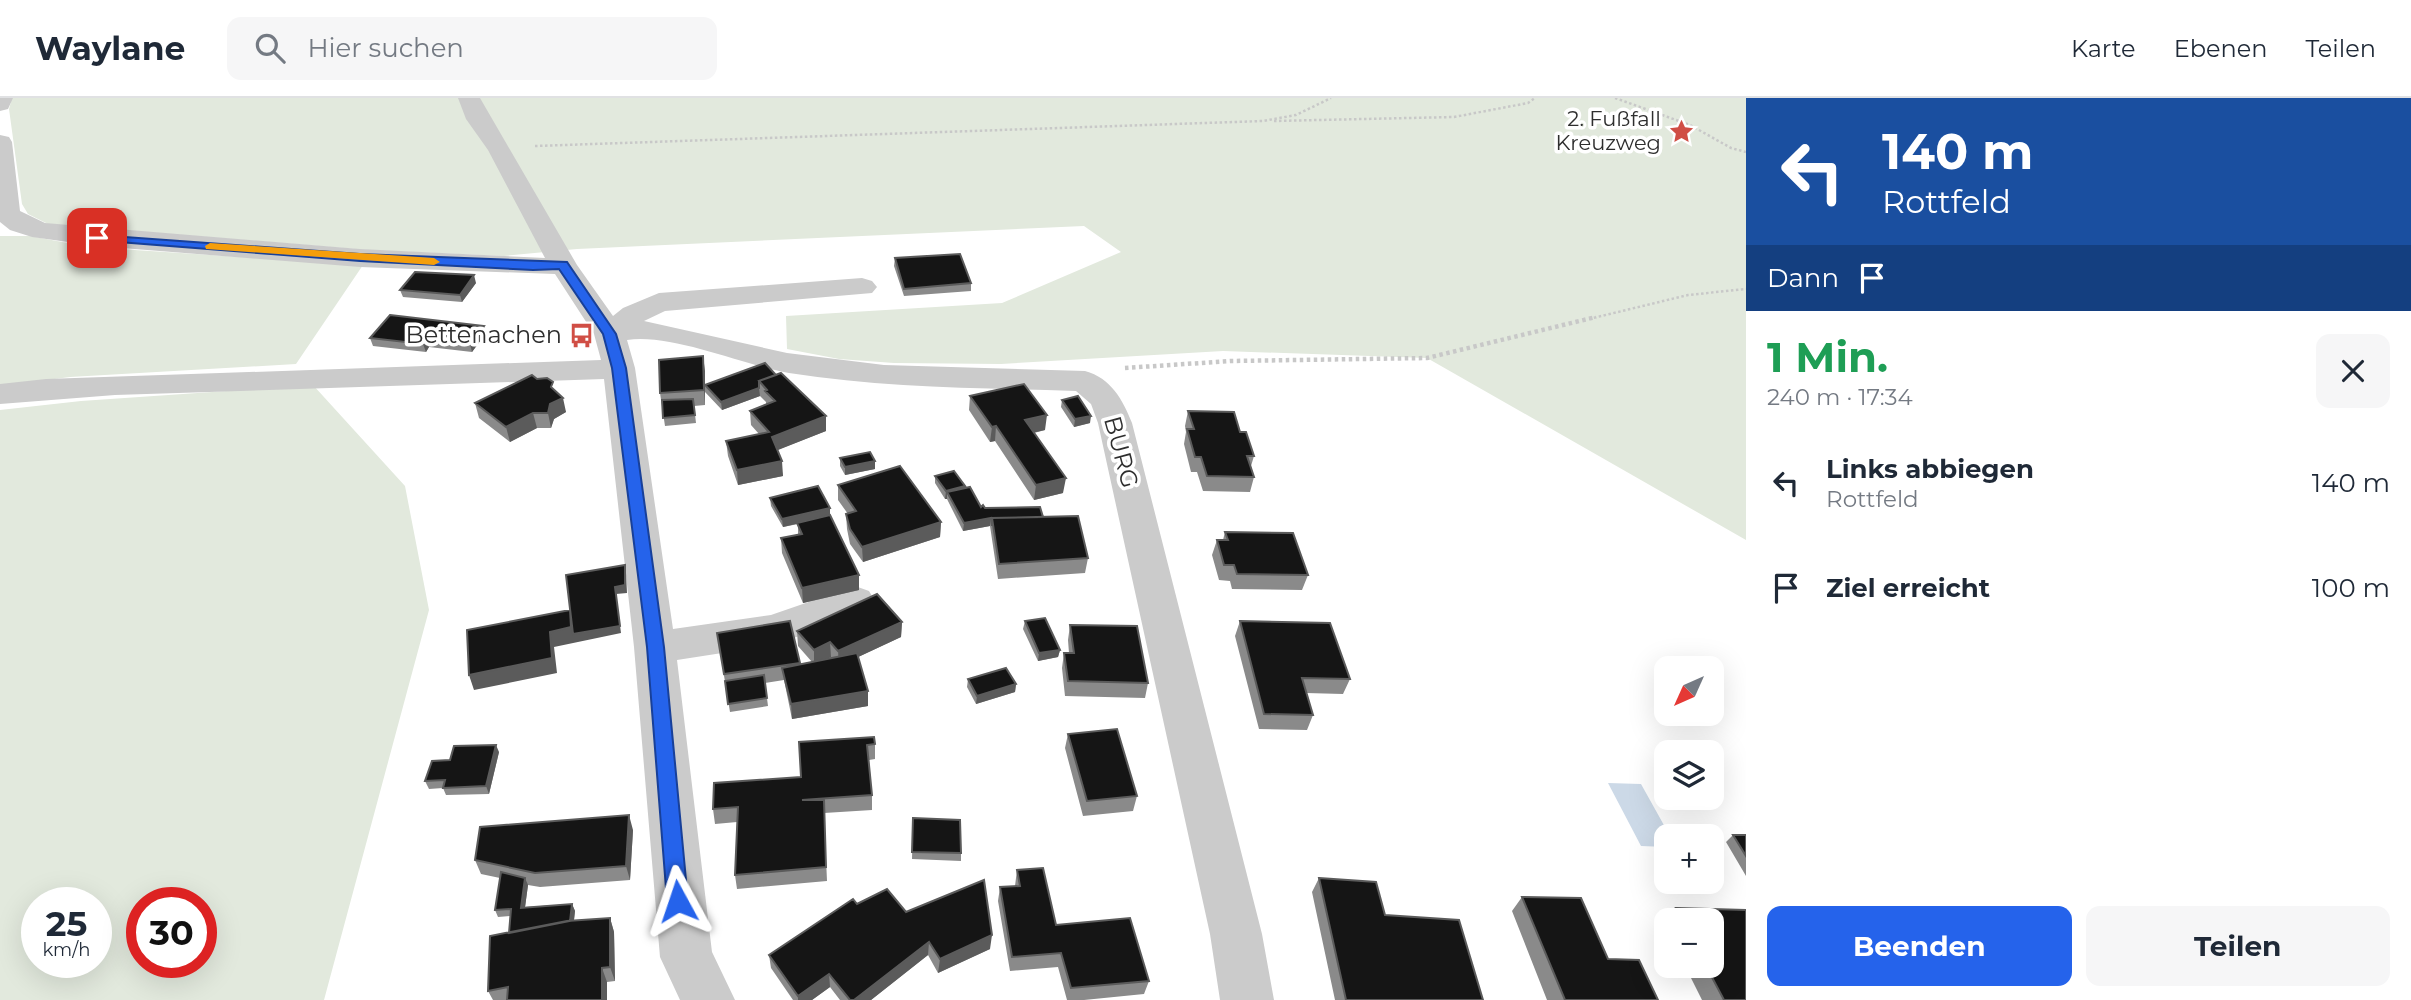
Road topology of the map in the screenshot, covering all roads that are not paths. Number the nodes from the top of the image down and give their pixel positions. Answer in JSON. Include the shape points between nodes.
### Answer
{"nodes":[{"id":1,"x":2,"y":98,"type":"edge"},
{"id":2,"x":469,"y":98,"type":"edge"},
{"id":3,"x":0,"y":104,"type":"edge"},
{"id":4,"x":0,"y":142,"type":"edge"},
{"id":5,"x":563,"y":265,"type":"junction"},
{"id":6,"x":862,"y":287,"type":"dead end"},
{"id":7,"x":614,"y":351,"type":"junction"},
{"id":8,"x":0,"y":394,"type":"edge"},
{"id":9,"x":855,"y":601,"type":"edge"},
{"id":10,"x":656,"y":647,"type":"junction"},
{"id":11,"x":708,"y":1000,"type":"edge"},
{"id":12,"x":1247,"y":1000,"type":"edge"}],
"edges":[{"from":1,"to":3,"type":"street"},
{"from":2,"to":5,"type":"street"},
{"from":4,"to":5,"type":"street","via":[[7,214],[42,231],[360,258]]},
{"from":5,"to":7,"type":"street"},
{"from":6,"to":7,"type":"street","via":[[659,302],[634,314]]},
{"from":7,"to":8,"type":"street","via":[[544,373],[82,386]]},
{"from":7,"to":10,"type":"street"},
{"from":7,"to":12,"type":"street","name":"BURG","via":[[632,330],[655,331],[787,363],[884,375],[1085,381],[1107,400],[1236,934]]},
{"from":9,"to":10,"type":"street","via":[[774,630]]},
{"from":10,"to":11,"type":"street","via":[[686,957]]}]}
